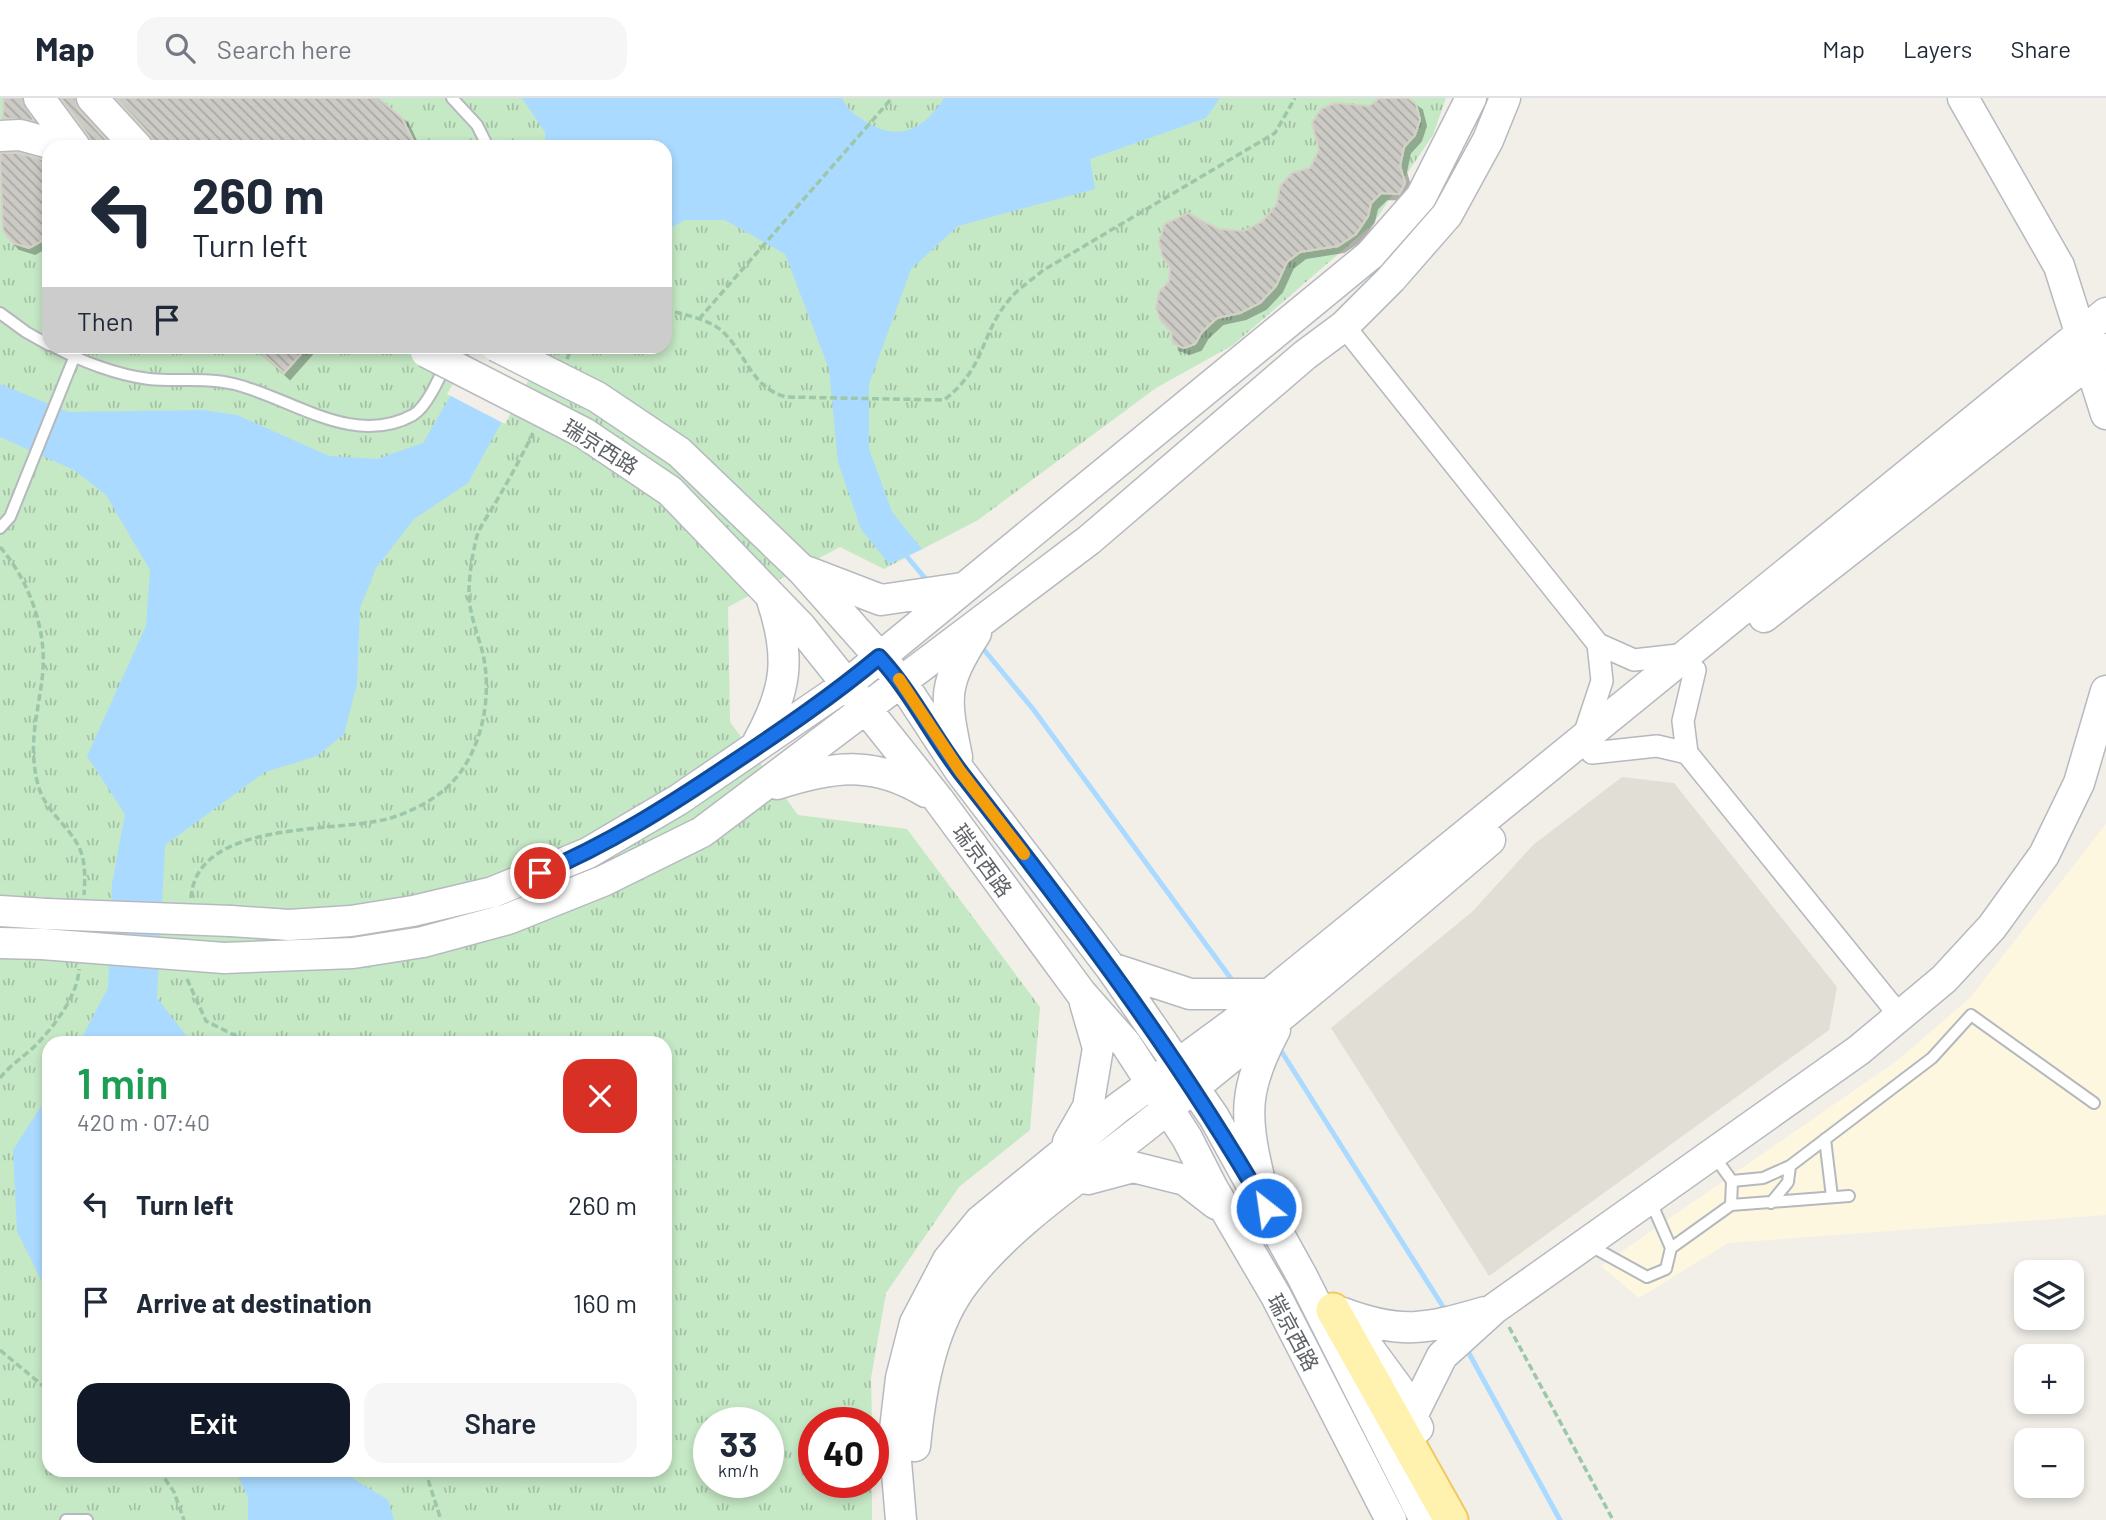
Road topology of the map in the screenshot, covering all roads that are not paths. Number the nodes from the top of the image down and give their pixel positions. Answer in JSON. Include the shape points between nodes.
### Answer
{"nodes":[{"id":1,"x":38,"y":98,"type":"edge"},
{"id":2,"x":92,"y":98,"type":"edge"},
{"id":3,"x":452,"y":98,"type":"edge"},
{"id":4,"x":1471,"y":98,"type":"edge"},
{"id":5,"x":1505,"y":98,"type":"edge"},
{"id":6,"x":1963,"y":98,"type":"edge"},
{"id":7,"x":0,"y":136,"type":"edge"},
{"id":8,"x":70,"y":140,"type":"edge"},
{"id":9,"x":129,"y":140,"type":"edge"},
{"id":10,"x":484,"y":140,"type":"edge"},
{"id":11,"x":42,"y":141,"type":"edge"},
{"id":12,"x":0,"y":313,"type":"edge"},
{"id":13,"x":2106,"y":313,"type":"edge"},
{"id":14,"x":1344,"y":326,"type":"junction"},
{"id":15,"x":2081,"y":333,"type":"junction"},
{"id":16,"x":42,"y":341,"type":"edge"},
{"id":17,"x":66,"y":354,"type":"edge"},
{"id":18,"x":430,"y":354,"type":"edge"},
{"id":19,"x":441,"y":354,"type":"edge"},
{"id":20,"x":517,"y":354,"type":"edge"},
{"id":21,"x":2098,"y":356,"type":"edge"},
{"id":22,"x":74,"y":358,"type":"junction"},
{"id":23,"x":2106,"y":414,"type":"edge"},
{"id":24,"x":1064,"y":507,"type":"junction"},
{"id":25,"x":0,"y":528,"type":"edge"},
{"id":26,"x":1089,"y":540,"type":"junction"},
{"id":27,"x":802,"y":570,"type":"junction"},
{"id":28,"x":963,"y":588,"type":"junction"},
{"id":29,"x":771,"y":596,"type":"junction"},
{"id":30,"x":985,"y":618,"type":"junction"},
{"id":31,"x":1598,"y":644,"type":"junction"},
{"id":32,"x":879,"y":657,"type":"junction"},
{"id":33,"x":1691,"y":662,"type":"junction"},
{"id":34,"x":901,"y":681,"type":"junction"},
{"id":35,"x":846,"y":685,"type":"junction"},
{"id":36,"x":2106,"y":691,"type":"edge"},
{"id":37,"x":863,"y":708,"type":"junction"},
{"id":38,"x":1587,"y":747,"type":"junction"},
{"id":39,"x":755,"y":748,"type":"junction"},
{"id":40,"x":1687,"y":753,"type":"junction"},
{"id":41,"x":960,"y":771,"type":"junction"},
{"id":42,"x":760,"y":790,"type":"junction"},
{"id":43,"x":939,"y":799,"type":"junction"},
{"id":44,"x":678,"y":800,"type":"junction"},
{"id":45,"x":702,"y":832,"type":"junction"},
{"id":46,"x":0,"y":911,"type":"edge"},
{"id":47,"x":0,"y":943,"type":"edge"},
{"id":48,"x":1111,"y":968,"type":"junction"},
{"id":49,"x":1082,"y":993,"type":"junction"},
{"id":50,"x":1280,"y":1002,"type":"junction"},
{"id":51,"x":1900,"y":1016,"type":"junction"},
{"id":52,"x":1247,"y":1043,"type":"junction"},
{"id":53,"x":1186,"y":1076,"type":"junction"},
{"id":54,"x":1152,"y":1083,"type":"junction"},
{"id":55,"x":2094,"y":1103,"type":"dead end"},
{"id":56,"x":1168,"y":1108,"type":"junction"},
{"id":57,"x":1825,"y":1139,"type":"junction"},
{"id":58,"x":1712,"y":1154,"type":"junction"},
{"id":59,"x":1058,"y":1159,"type":"junction"},
{"id":60,"x":1790,"y":1166,"type":"junction"},
{"id":61,"x":1077,"y":1181,"type":"junction"},
{"id":62,"x":1732,"y":1181,"type":"junction"},
{"id":63,"x":1849,"y":1196,"type":"dead end"},
{"id":64,"x":1832,"y":1198,"type":"junction"},
{"id":65,"x":1650,"y":1199,"type":"junction"},
{"id":66,"x":1771,"y":1203,"type":"junction"},
{"id":67,"x":1731,"y":1205,"type":"junction"},
{"id":68,"x":1266,"y":1208,"type":"junction"},
{"id":69,"x":1228,"y":1214,"type":"junction"},
{"id":70,"x":1587,"y":1243,"type":"junction"},
{"id":71,"x":1671,"y":1248,"type":"junction"},
{"id":72,"x":1302,"y":1276,"type":"junction"},
{"id":73,"x":1334,"y":1310,"type":"junction"},
{"id":74,"x":1498,"y":1313,"type":"junction"},
{"id":75,"x":1412,"y":1416,"type":"junction"},
{"id":76,"x":66,"y":1520,"type":"edge"},
{"id":77,"x":87,"y":1520,"type":"edge"},
{"id":78,"x":901,"y":1520,"type":"edge"},
{"id":79,"x":918,"y":1520,"type":"edge"},
{"id":80,"x":1391,"y":1520,"type":"edge"},
{"id":81,"x":1425,"y":1520,"type":"edge"},
{"id":82,"x":1451,"y":1520,"type":"edge"},
{"id":83,"x":1469,"y":1520,"type":"edge"}],
"edges":[{"from":1,"to":8,"type":"street"},
{"from":2,"to":9,"type":"street"},
{"from":3,"to":10,"type":"lane"},
{"from":4,"to":24,"type":"street","via":[[1421,197],[1370,256]]},
{"from":5,"to":14,"type":"street","via":[[1447,215]]},
{"from":6,"to":15,"type":"street","via":[[2059,266]]},
{"from":7,"to":11,"type":"street"},
{"from":12,"to":16,"type":"lane"},
{"from":13,"to":15,"type":"street"},
{"from":14,"to":26,"type":"street"},
{"from":14,"to":31,"type":"street"},
{"from":15,"to":21,"type":"street"},
{"from":15,"to":33,"type":"street"},
{"from":17,"to":22,"type":"lane"},
{"from":18,"to":22,"type":"lane","via":[[423,407],[383,425],[331,421],[232,383],[149,379]]},
{"from":19,"to":29,"type":"street","name":"瑞京西路","bridge":true,"via":[[544,419],[584,433],[670,491]]},
{"from":20,"to":27,"type":"street","name":"瑞京西路","bridge":true,"via":[[568,373],[680,452]]},
{"from":21,"to":23,"type":"street"},
{"from":21,"to":33,"type":"street"},
{"from":22,"to":25,"type":"lane","via":[[10,517]]},
{"from":24,"to":26,"type":"street","via":[[1060,522],[1065,535]]},
{"from":24,"to":28,"type":"street"},
{"from":26,"to":30,"type":"street"},
{"from":27,"to":28,"type":"street","via":[[881,600]]},
{"from":27,"to":32,"type":"street","name":"瑞京西路"},
{"from":28,"to":32,"type":"street"},
{"from":29,"to":35,"type":"street","name":"瑞京西路"},
{"from":29,"to":39,"type":"street","via":[[783,633],[783,672],[777,708]]},
{"from":30,"to":34,"type":"street"},
{"from":30,"to":41,"type":"street","via":[[959,661],[946,700]]},
{"from":31,"to":33,"type":"street","via":[[1634,660]]},
{"from":31,"to":38,"type":"street","via":[[1602,681]]},
{"from":32,"to":34,"type":"street","name":"瑞京西路"},
{"from":32,"to":35,"type":"street"},
{"from":33,"to":38,"type":"street"},
{"from":33,"to":40,"type":"street","via":[[1683,722]]},
{"from":34,"to":37,"type":"street"},
{"from":34,"to":41,"type":"street","name":"瑞京西路"},
{"from":35,"to":37,"type":"street","name":"瑞京西路"},
{"from":35,"to":39,"type":"street"},
{"from":36,"to":51,"type":"street","via":[[2079,783],[2044,855],[1992,927],[1944,979]]},
{"from":37,"to":42,"type":"street"},
{"from":37,"to":43,"type":"street","name":"瑞京西路"},
{"from":38,"to":40,"type":"street","via":[[1657,746]]},
{"from":38,"to":50,"type":"street"},
{"from":39,"to":44,"type":"street"},
{"from":40,"to":51,"type":"street"},
{"from":41,"to":48,"type":"street","name":"瑞京西路"},
{"from":42,"to":43,"type":"street","via":[[808,774],[856,766],[903,778]]},
{"from":42,"to":45,"type":"street"},
{"from":43,"to":49,"type":"street","name":"瑞京西路"},
{"from":44,"to":45,"type":"street","via":[[694,796],[705,802],[710,816]]},
{"from":44,"to":46,"type":"street","bridge":true,"via":[[588,853],[493,892],[351,921],[289,925]]},
{"from":45,"to":47,"type":"street","bridge":true,"via":[[603,881],[508,919],[424,942],[353,953],[225,958]]},
{"from":48,"to":50,"type":"street","via":[[1190,994]]},
{"from":48,"to":53,"type":"street","name":"瑞京西路"},
{"from":49,"to":54,"type":"street","name":"瑞京西路"},
{"from":49,"to":59,"type":"street","via":[[1098,1048],[1087,1107]]},
{"from":50,"to":52,"type":"street"},
{"from":50,"to":52,"type":"street"},
{"from":51,"to":58,"type":"street"},
{"from":52,"to":53,"type":"street"},
{"from":52,"to":68,"type":"street","via":[[1249,1126]]},
{"from":53,"to":54,"type":"street"},
{"from":53,"to":56,"type":"street"},
{"from":53,"to":68,"type":"street","name":"瑞京西路"},
{"from":54,"to":56,"type":"street","name":"瑞京西路"},
{"from":54,"to":59,"type":"street"},
{"from":55,"to":57,"type":"lane","via":[[1971,1015],[1932,1058]]},
{"from":56,"to":61,"type":"street"},
{"from":56,"to":69,"type":"street","name":"瑞京西路"},
{"from":57,"to":60,"type":"lane"},
{"from":57,"to":64,"type":"lane"},
{"from":58,"to":62,"type":"lane"},
{"from":58,"to":65,"type":"street"},
{"from":59,"to":78,"type":"street","via":[[979,1222],[948,1259],[915,1323],[901,1378],[894,1438]]},
{"from":60,"to":62,"type":"lane","via":[[1763,1178]]},
{"from":60,"to":66,"type":"lane","via":[[1788,1182]]},
{"from":61,"to":69,"type":"street","via":[[1133,1167],[1185,1180]]},
{"from":61,"to":79,"type":"street","via":[[999,1241],[953,1303],[937,1338],[918,1407],[913,1465]]},
{"from":62,"to":67,"type":"lane"},
{"from":63,"to":64,"type":"lane"},
{"from":64,"to":66,"type":"lane"},
{"from":65,"to":70,"type":"street"},
{"from":65,"to":71,"type":"lane"},
{"from":66,"to":67,"type":"lane"},
{"from":67,"to":71,"type":"lane"},
{"from":68,"to":72,"type":"street","name":"瑞京西路"},
{"from":69,"to":80,"type":"street","name":"瑞京西路","via":[[1276,1296]]},
{"from":70,"to":71,"type":"lane","via":[[1647,1276],[1667,1269]]},
{"from":70,"to":74,"type":"street"},
{"from":72,"to":73,"type":"street"},
{"from":72,"to":81,"type":"street","name":"瑞京西路"},
{"from":73,"to":74,"type":"street","via":[[1375,1325],[1427,1328]]},
{"from":73,"to":75,"type":"street","via":[[1370,1345]]},
{"from":73,"to":82,"type":"main road"},
{"from":74,"to":75,"type":"street","via":[[1442,1356]]},
{"from":75,"to":83,"type":"street"},
{"from":76,"to":77,"type":"lane"}]}
